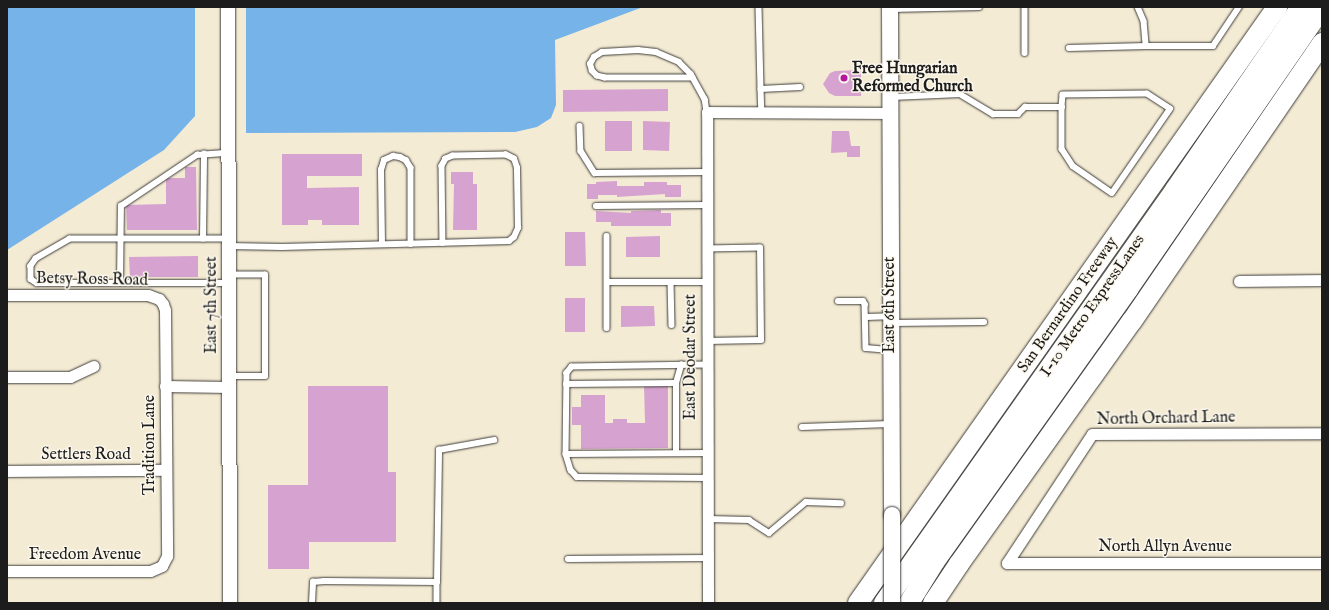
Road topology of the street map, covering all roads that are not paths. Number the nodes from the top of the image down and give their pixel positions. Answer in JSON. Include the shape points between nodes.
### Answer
{"nodes":[{"id":1,"x":228,"y":7,"type":"edge"},
{"id":2,"x":759,"y":7,"type":"edge"},
{"id":3,"x":979,"y":7,"type":"edge"},
{"id":4,"x":1025,"y":7,"type":"edge"},
{"id":5,"x":1138,"y":7,"type":"edge"},
{"id":6,"x":1239,"y":7,"type":"edge"},
{"id":7,"x":1277,"y":7,"type":"edge"},
{"id":8,"x":1280,"y":7,"type":"edge"},
{"id":9,"x":1301,"y":7,"type":"edge"},
{"id":10,"x":890,"y":8,"type":"edge"},
{"id":11,"x":1322,"y":8,"type":"edge"},
{"id":12,"x":1266,"y":24,"type":"junction"},
{"id":13,"x":1322,"y":43,"type":"edge"},
{"id":14,"x":1146,"y":46,"type":"junction"},
{"id":15,"x":1068,"y":48,"type":"dead end"},
{"id":16,"x":1025,"y":53,"type":"dead end"},
{"id":17,"x":693,"y":78,"type":"junction"},
{"id":18,"x":800,"y":87,"type":"dead end"},
{"id":19,"x":761,"y":89,"type":"junction"},
{"id":20,"x":890,"y":97,"type":"junction"},
{"id":21,"x":1062,"y":107,"type":"junction"},
{"id":22,"x":707,"y":112,"type":"junction"},
{"id":23,"x":762,"y":112,"type":"junction"},
{"id":24,"x":890,"y":113,"type":"junction"},
{"id":25,"x":580,"y":126,"type":"dead end"},
{"id":26,"x":1224,"y":150,"type":"junction"},
{"id":27,"x":228,"y":153,"type":"junction"},
{"id":28,"x":204,"y":154,"type":"junction"},
{"id":29,"x":707,"y":172,"type":"junction"},
{"id":30,"x":707,"y":205,"type":"junction"},
{"id":31,"x":596,"y":206,"type":"dead end"},
{"id":32,"x":607,"y":236,"type":"dead end"},
{"id":33,"x":121,"y":239,"type":"junction"},
{"id":34,"x":203,"y":239,"type":"junction"},
{"id":35,"x":229,"y":243,"type":"junction"},
{"id":36,"x":443,"y":243,"type":"junction"},
{"id":37,"x":382,"y":244,"type":"junction"},
{"id":38,"x":411,"y":244,"type":"junction"},
{"id":39,"x":707,"y":249,"type":"junction"},
{"id":40,"x":229,"y":279,"type":"junction"},
{"id":41,"x":1322,"y":280,"type":"edge"},
{"id":42,"x":1239,"y":281,"type":"dead end"},
{"id":43,"x":607,"y":282,"type":"junction"},
{"id":44,"x":671,"y":282,"type":"junction"},
{"id":45,"x":707,"y":282,"type":"junction"},
{"id":46,"x":120,"y":283,"type":"junction"},
{"id":47,"x":7,"y":295,"type":"edge"},
{"id":48,"x":838,"y":301,"type":"dead end"},
{"id":49,"x":866,"y":317,"type":"junction"},
{"id":50,"x":890,"y":320,"type":"junction"},
{"id":51,"x":1132,"y":321,"type":"junction"},
{"id":52,"x":984,"y":322,"type":"dead end"},
{"id":53,"x":672,"y":325,"type":"dead end"},
{"id":54,"x":607,"y":328,"type":"dead end"},
{"id":55,"x":707,"y":341,"type":"junction"},
{"id":56,"x":890,"y":350,"type":"junction"},
{"id":57,"x":681,"y":365,"type":"junction"},
{"id":58,"x":707,"y":365,"type":"junction"},
{"id":59,"x":94,"y":366,"type":"dead end"},
{"id":60,"x":7,"y":378,"type":"edge"},
{"id":61,"x":229,"y":381,"type":"junction"},
{"id":62,"x":676,"y":383,"type":"junction"},
{"id":63,"x":566,"y":384,"type":"junction"},
{"id":64,"x":165,"y":386,"type":"junction"},
{"id":65,"x":892,"y":424,"type":"junction"},
{"id":66,"x":802,"y":427,"type":"dead end"},
{"id":67,"x":1322,"y":433,"type":"edge"},
{"id":68,"x":494,"y":440,"type":"dead end"},
{"id":69,"x":676,"y":453,"type":"junction"},
{"id":70,"x":708,"y":453,"type":"junction"},
{"id":71,"x":566,"y":454,"type":"junction"},
{"id":72,"x":166,"y":470,"type":"junction"},
{"id":73,"x":7,"y":471,"type":"edge"},
{"id":74,"x":708,"y":478,"type":"junction"},
{"id":75,"x":841,"y":503,"type":"dead end"},
{"id":76,"x":708,"y":519,"type":"junction"},
{"id":77,"x":708,"y":558,"type":"junction"},
{"id":78,"x":568,"y":559,"type":"dead end"},
{"id":79,"x":1007,"y":563,"type":"joint"},
{"id":80,"x":1322,"y":563,"type":"edge"},
{"id":81,"x":162,"y":566,"type":"joint"},
{"id":82,"x":7,"y":571,"type":"edge"},
{"id":83,"x":437,"y":582,"type":"junction"},
{"id":84,"x":230,"y":603,"type":"edge"},
{"id":85,"x":312,"y":603,"type":"edge"},
{"id":86,"x":437,"y":603,"type":"edge"},
{"id":87,"x":708,"y":603,"type":"edge"},
{"id":88,"x":858,"y":603,"type":"edge"},
{"id":89,"x":884,"y":603,"type":"edge"},
{"id":90,"x":892,"y":603,"type":"edge"},
{"id":91,"x":909,"y":603,"type":"edge"},
{"id":92,"x":933,"y":603,"type":"edge"}],
"edges":[{"from":1,"to":27,"type":"street","name":"East 7th Street"},
{"from":2,"to":19,"type":"lane"},
{"from":3,"to":10,"type":"lane"},
{"from":4,"to":16,"type":"lane"},
{"from":5,"to":14,"type":"lane","via":[[1144,21]]},
{"from":6,"to":14,"type":"lane","via":[[1213,46]]},
{"from":7,"to":12,"type":"highway","name":"San Bernardino Freeway"},
{"from":8,"to":12,"type":"highway"},
{"from":9,"to":89,"type":"highway","name":"I-10 Metro ExpressLanes"},
{"from":10,"to":20,"type":"main road","name":"East 6th Street"},
{"from":11,"to":26,"type":"highway","name":"I-10 Metro ExpressLanes"},
{"from":12,"to":88,"type":"highway","name":"San Bernardino Freeway"},
{"from":13,"to":51,"type":"highway"},
{"from":14,"to":15,"type":"lane"},
{"from":17,"to":17,"type":"lane","via":[[679,62],[650,51],[602,52],[594,57],[590,64],[592,72],[605,78]]},
{"from":17,"to":22,"type":"lane","via":[[705,99]]},
{"from":18,"to":19,"type":"lane"},
{"from":19,"to":23,"type":"lane"},
{"from":20,"to":21,"type":"lane","via":[[960,94],[993,114],[1018,114],[1025,107]]},
{"from":20,"to":24,"type":"main road","name":"East 6th Street"},
{"from":21,"to":21,"type":"lane","via":[[1062,149],[1073,166],[1112,193],[1170,110],[1147,94],[1062,95]]},
{"from":22,"to":23,"type":"street"},
{"from":22,"to":29,"type":"street","name":"East Deodar Street"},
{"from":23,"to":24,"type":"street"},
{"from":24,"to":50,"type":"main road","name":"East 6th Street"},
{"from":25,"to":29,"type":"lane","via":[[581,151],[595,173]]},
{"from":26,"to":51,"type":"highway"},
{"from":26,"to":91,"type":"highway","name":"I-10 Metro ExpressLanes"},
{"from":27,"to":28,"type":"lane"},
{"from":27,"to":35,"type":"street","name":"East 7th Street"},
{"from":28,"to":33,"type":"lane","via":[[197,155],[121,206]]},
{"from":28,"to":34,"type":"lane"},
{"from":29,"to":30,"type":"street","name":"East Deodar Street"},
{"from":30,"to":31,"type":"lane"},
{"from":30,"to":39,"type":"street","name":"East Deodar Street"},
{"from":32,"to":43,"type":"lane"},
{"from":33,"to":34,"type":"lane"},
{"from":33,"to":46,"type":"lane"},
{"from":33,"to":46,"type":"lane","via":[[70,239],[36,259],[31,266],[31,279],[37,283]]},
{"from":34,"to":35,"type":"lane"},
{"from":35,"to":37,"type":"lane"},
{"from":35,"to":40,"type":"street","name":"East 7th Street"},
{"from":36,"to":36,"type":"lane","via":[[509,241],[514,237],[518,228],[517,168],[514,159],[506,155],[453,156],[446,159],[442,166]]},
{"from":36,"to":38,"type":"lane"},
{"from":37,"to":38,"type":"lane"},
{"from":37,"to":38,"type":"lane","via":[[381,170],[384,160],[393,156],[406,160],[411,168]]},
{"from":39,"to":45,"type":"street","name":"East Deodar Street"},
{"from":39,"to":55,"type":"lane","via":[[760,248],[761,340]]},
{"from":40,"to":46,"type":"lane"},
{"from":40,"to":61,"type":"street","name":"East 7th Street"},
{"from":40,"to":61,"type":"lane","via":[[265,275],[265,376]]},
{"from":41,"to":42,"type":"street"},
{"from":43,"to":44,"type":"lane"},
{"from":43,"to":54,"type":"lane"},
{"from":44,"to":45,"type":"lane"},
{"from":44,"to":53,"type":"lane"},
{"from":45,"to":55,"type":"street","name":"East Deodar Street"},
{"from":47,"to":64,"type":"street","name":"Betsy Ross Road","via":[[148,295],[159,299],[164,310]]},
{"from":48,"to":49,"type":"lane","via":[[863,301]]},
{"from":49,"to":50,"type":"lane"},
{"from":49,"to":56,"type":"lane","via":[[866,348]]},
{"from":50,"to":52,"type":"lane"},
{"from":50,"to":56,"type":"main road","name":"East 6th Street"},
{"from":51,"to":92,"type":"highway"},
{"from":55,"to":58,"type":"street","name":"East Deodar Street"},
{"from":56,"to":65,"type":"main road","name":"East 6th Street"},
{"from":57,"to":58,"type":"lane"},
{"from":57,"to":62,"type":"lane"},
{"from":57,"to":63,"type":"lane","via":[[572,367],[567,372]]},
{"from":58,"to":70,"type":"street","name":"East Deodar Street"},
{"from":59,"to":60,"type":"street","via":[[70,377]]},
{"from":61,"to":64,"type":"street","name":"Tradition Lane"},
{"from":61,"to":84,"type":"street","name":"East 7th Street"},
{"from":62,"to":63,"type":"lane"},
{"from":62,"to":69,"type":"lane"},
{"from":63,"to":71,"type":"lane"},
{"from":64,"to":72,"type":"street","name":"Tradition Lane"},
{"from":65,"to":66,"type":"lane"},
{"from":65,"to":90,"type":"main road","name":"East 6th Street","bridge":true},
{"from":67,"to":79,"type":"street","name":"North Orchard Lane","via":[[1092,434]]},
{"from":68,"to":83,"type":"lane","via":[[439,450]]},
{"from":69,"to":70,"type":"lane"},
{"from":69,"to":71,"type":"lane"},
{"from":70,"to":74,"type":"street","name":"East Deodar Street"},
{"from":71,"to":74,"type":"lane","via":[[571,470],[577,477]]},
{"from":72,"to":73,"type":"street","name":"Settlers Road"},
{"from":72,"to":81,"type":"street","name":"Tradition Lane","via":[[167,556]]},
{"from":74,"to":76,"type":"street","name":"East Deodar Street"},
{"from":75,"to":76,"type":"lane","via":[[806,502],[770,533],[750,520]]},
{"from":76,"to":77,"type":"street","name":"East Deodar Street"},
{"from":77,"to":78,"type":"lane"},
{"from":77,"to":87,"type":"street","name":"East Deodar Street"},
{"from":79,"to":80,"type":"street","name":"North Allyn Avenue"},
{"from":81,"to":82,"type":"street","name":"Freedom Avenue","via":[[150,571]]},
{"from":83,"to":85,"type":"lane","via":[[313,582]]},
{"from":83,"to":86,"type":"lane"}]}
